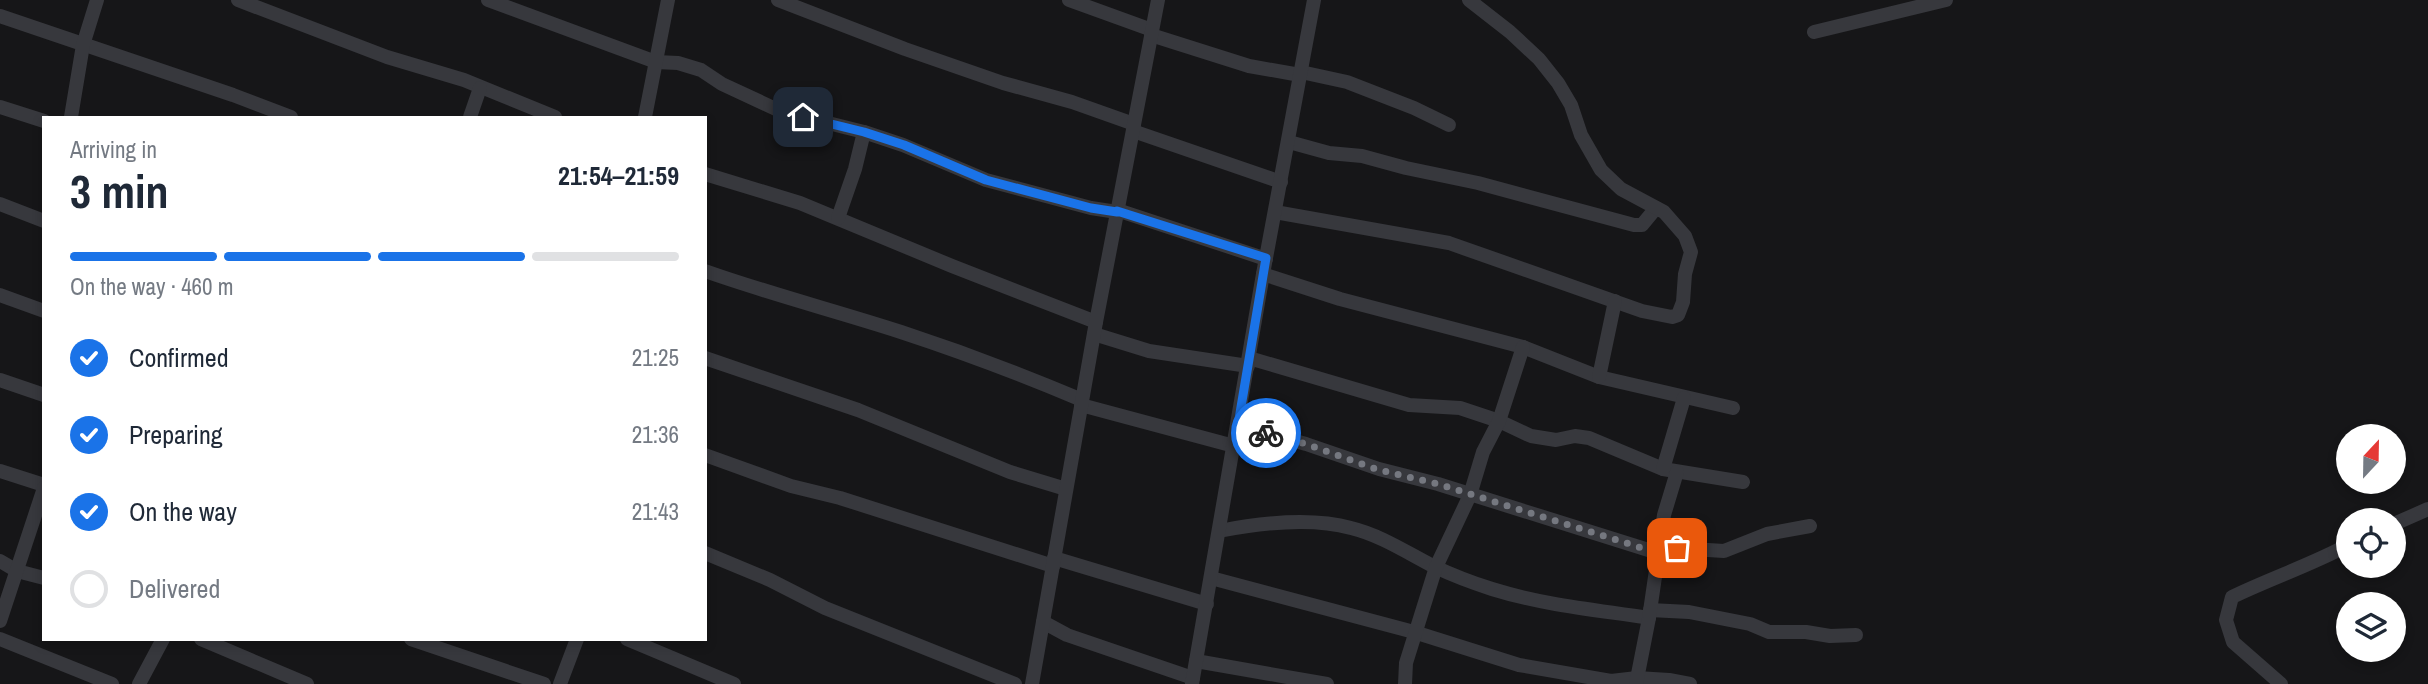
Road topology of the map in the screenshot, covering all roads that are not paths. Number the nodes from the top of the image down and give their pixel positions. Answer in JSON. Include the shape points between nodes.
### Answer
{"nodes":[{"id":1,"x":97,"y":0,"type":"edge"},
{"id":2,"x":238,"y":0,"type":"edge"},
{"id":3,"x":488,"y":0,"type":"edge"},
{"id":4,"x":668,"y":0,"type":"edge"},
{"id":5,"x":778,"y":0,"type":"edge"},
{"id":6,"x":1069,"y":0,"type":"edge"},
{"id":7,"x":1158,"y":0,"type":"edge"},
{"id":8,"x":1314,"y":0,"type":"edge"},
{"id":9,"x":1469,"y":0,"type":"edge"},
{"id":10,"x":1946,"y":0,"type":"edge"},
{"id":11,"x":0,"y":16,"type":"edge"},
{"id":12,"x":1814,"y":32,"type":"dead end"},
{"id":13,"x":1151,"y":33,"type":"junction"},
{"id":14,"x":83,"y":45,"type":"junction"},
{"id":15,"x":656,"y":62,"type":"junction"},
{"id":16,"x":1301,"y":73,"type":"junction"},
{"id":17,"x":480,"y":88,"type":"junction"},
{"id":18,"x":0,"y":107,"type":"edge"},
{"id":19,"x":71,"y":116,"type":"edge"},
{"id":20,"x":288,"y":116,"type":"edge"},
{"id":21,"x":470,"y":116,"type":"edge"},
{"id":22,"x":552,"y":116,"type":"edge"},
{"id":23,"x":645,"y":116,"type":"edge"},
{"id":24,"x":42,"y":120,"type":"edge"},
{"id":25,"x":1449,"y":125,"type":"dead end"},
{"id":26,"x":1133,"y":127,"type":"junction"},
{"id":27,"x":864,"y":132,"type":"junction"},
{"id":28,"x":1289,"y":142,"type":"junction"},
{"id":29,"x":707,"y":175,"type":"edge"},
{"id":30,"x":1281,"y":182,"type":"junction"},
{"id":31,"x":0,"y":204,"type":"edge"},
{"id":32,"x":1656,"y":208,"type":"junction"},
{"id":33,"x":1117,"y":211,"type":"junction"},
{"id":34,"x":1275,"y":212,"type":"junction"},
{"id":35,"x":838,"y":218,"type":"junction"},
{"id":36,"x":42,"y":220,"type":"edge"},
{"id":37,"x":1266,"y":258,"type":"junction"},
{"id":38,"x":707,"y":272,"type":"edge"},
{"id":39,"x":1263,"y":274,"type":"junction"},
{"id":40,"x":0,"y":295,"type":"edge"},
{"id":41,"x":1615,"y":302,"type":"junction"},
{"id":42,"x":42,"y":310,"type":"edge"},
{"id":43,"x":1095,"y":328,"type":"junction"},
{"id":44,"x":1523,"y":348,"type":"junction"},
{"id":45,"x":707,"y":359,"type":"edge"},
{"id":46,"x":1248,"y":362,"type":"junction"},
{"id":47,"x":1599,"y":377,"type":"junction"},
{"id":48,"x":0,"y":380,"type":"edge"},
{"id":49,"x":42,"y":394,"type":"edge"},
{"id":50,"x":1684,"y":398,"type":"junction"},
{"id":51,"x":1082,"y":403,"type":"junction"},
{"id":52,"x":1733,"y":408,"type":"dead end"},
{"id":53,"x":1499,"y":421,"type":"junction"},
{"id":54,"x":1238,"y":425,"type":"junction"},
{"id":55,"x":1234,"y":446,"type":"junction"},
{"id":56,"x":707,"y":456,"type":"edge"},
{"id":57,"x":1670,"y":470,"type":"junction"},
{"id":58,"x":0,"y":471,"type":"edge"},
{"id":59,"x":1743,"y":482,"type":"dead end"},
{"id":60,"x":42,"y":485,"type":"edge"},
{"id":61,"x":1066,"y":489,"type":"junction"},
{"id":62,"x":42,"y":492,"type":"edge"},
{"id":63,"x":1470,"y":495,"type":"junction"},
{"id":64,"x":2428,"y":509,"type":"edge"},
{"id":65,"x":2406,"y":519,"type":"edge"},
{"id":66,"x":1810,"y":526,"type":"dead end"},
{"id":67,"x":1219,"y":531,"type":"junction"},
{"id":68,"x":1658,"y":550,"type":"junction"},
{"id":69,"x":2336,"y":551,"type":"edge"},
{"id":70,"x":707,"y":554,"type":"edge"},
{"id":71,"x":0,"y":561,"type":"edge"},
{"id":72,"x":1054,"y":562,"type":"junction"},
{"id":73,"x":1436,"y":567,"type":"junction"},
{"id":74,"x":17,"y":571,"type":"junction"},
{"id":75,"x":42,"y":577,"type":"edge"},
{"id":76,"x":1211,"y":578,"type":"junction"},
{"id":77,"x":1207,"y":604,"type":"junction"},
{"id":78,"x":1650,"y":614,"type":"junction"},
{"id":79,"x":0,"y":621,"type":"edge"},
{"id":80,"x":1043,"y":622,"type":"junction"},
{"id":81,"x":1414,"y":632,"type":"junction"},
{"id":82,"x":1856,"y":635,"type":"dead end"},
{"id":83,"x":0,"y":639,"type":"edge"},
{"id":84,"x":162,"y":641,"type":"edge"},
{"id":85,"x":206,"y":641,"type":"edge"},
{"id":86,"x":417,"y":641,"type":"edge"},
{"id":87,"x":576,"y":641,"type":"edge"},
{"id":88,"x":632,"y":641,"type":"edge"},
{"id":89,"x":1196,"y":661,"type":"junction"},
{"id":90,"x":1193,"y":681,"type":"edge"},
{"id":91,"x":1637,"y":681,"type":"edge"},
{"id":92,"x":726,"y":682,"type":"edge"},
{"id":93,"x":112,"y":684,"type":"edge"},
{"id":94,"x":139,"y":684,"type":"edge"},
{"id":95,"x":307,"y":684,"type":"edge"},
{"id":96,"x":544,"y":684,"type":"edge"},
{"id":97,"x":560,"y":684,"type":"edge"},
{"id":98,"x":1015,"y":684,"type":"edge"},
{"id":99,"x":1032,"y":684,"type":"edge"},
{"id":100,"x":1327,"y":684,"type":"edge"},
{"id":101,"x":1405,"y":684,"type":"edge"},
{"id":102,"x":1690,"y":684,"type":"edge"},
{"id":103,"x":2281,"y":684,"type":"edge"}],
"edges":[{"from":1,"to":14,"type":"street"},
{"from":2,"to":17,"type":"street"},
{"from":3,"to":15,"type":"street"},
{"from":4,"to":15,"type":"street"},
{"from":5,"to":26,"type":"street"},
{"from":6,"to":13,"type":"street"},
{"from":7,"to":13,"type":"street"},
{"from":8,"to":16,"type":"street"},
{"from":9,"to":32,"type":"street","via":[[1520,41],[1558,83],[1601,170],[1621,189]]},
{"from":10,"to":12,"type":"street"},
{"from":11,"to":14,"type":"street"},
{"from":13,"to":16,"type":"street","via":[[1249,66]]},
{"from":13,"to":26,"type":"street"},
{"from":14,"to":19,"type":"street"},
{"from":14,"to":20,"type":"street"},
{"from":15,"to":23,"type":"street"},
{"from":15,"to":27,"type":"street","via":[[701,70],[780,111]]},
{"from":16,"to":25,"type":"street","via":[[1347,82]]},
{"from":16,"to":28,"type":"street"},
{"from":17,"to":21,"type":"street"},
{"from":17,"to":22,"type":"street"},
{"from":18,"to":24,"type":"street"},
{"from":26,"to":30,"type":"street"},
{"from":26,"to":33,"type":"street"},
{"from":27,"to":33,"type":"street","via":[[986,180]]},
{"from":27,"to":35,"type":"street"},
{"from":28,"to":30,"type":"street"},
{"from":28,"to":32,"type":"street","via":[[1478,183],[1634,225],[1642,225]]},
{"from":29,"to":35,"type":"street"},
{"from":30,"to":34,"type":"street"},
{"from":31,"to":36,"type":"street"},
{"from":32,"to":41,"type":"street","via":[[1674,222],[1691,252],[1682,309],[1672,317]]},
{"from":33,"to":37,"type":"street"},
{"from":33,"to":43,"type":"street"},
{"from":34,"to":37,"type":"street"},
{"from":34,"to":41,"type":"street","via":[[1449,243]]},
{"from":35,"to":43,"type":"street"},
{"from":37,"to":39,"type":"street"},
{"from":38,"to":51,"type":"street","via":[[901,332],[1030,378]]},
{"from":39,"to":44,"type":"street","via":[[1352,303]]},
{"from":39,"to":46,"type":"street"},
{"from":40,"to":42,"type":"street"},
{"from":41,"to":47,"type":"street"},
{"from":43,"to":46,"type":"street","via":[[1149,351]]},
{"from":43,"to":51,"type":"street"},
{"from":44,"to":47,"type":"street"},
{"from":44,"to":53,"type":"street"},
{"from":45,"to":61,"type":"street"},
{"from":46,"to":53,"type":"street","via":[[1409,405],[1460,408]]},
{"from":46,"to":54,"type":"street"},
{"from":47,"to":50,"type":"street"},
{"from":48,"to":49,"type":"street"},
{"from":50,"to":52,"type":"street"},
{"from":50,"to":57,"type":"street"},
{"from":51,"to":55,"type":"street","via":[[1106,414]]},
{"from":51,"to":61,"type":"street"},
{"from":53,"to":57,"type":"street","via":[[1531,436],[1589,438]]},
{"from":53,"to":63,"type":"street","via":[[1476,468]]},
{"from":54,"to":55,"type":"street"},
{"from":54,"to":63,"type":"street"},
{"from":55,"to":67,"type":"street"},
{"from":56,"to":72,"type":"street","via":[[791,486]]},
{"from":57,"to":59,"type":"street"},
{"from":57,"to":68,"type":"street"},
{"from":58,"to":60,"type":"street"},
{"from":61,"to":72,"type":"street"},
{"from":62,"to":74,"type":"street"},
{"from":63,"to":68,"type":"street"},
{"from":63,"to":73,"type":"street"},
{"from":64,"to":65,"type":"street"},
{"from":66,"to":68,"type":"street","via":[[1767,534],[1724,551]]},
{"from":67,"to":73,"type":"street","via":[[1288,522],[1350,527]]},
{"from":67,"to":76,"type":"street"},
{"from":68,"to":78,"type":"street"},
{"from":69,"to":103,"type":"street","via":[[2232,597],[2227,620],[2234,642]]},
{"from":70,"to":98,"type":"street","via":[[825,608]]},
{"from":71,"to":74,"type":"street"},
{"from":72,"to":77,"type":"street"},
{"from":72,"to":80,"type":"street"},
{"from":73,"to":78,"type":"street","via":[[1493,590],[1556,604]]},
{"from":73,"to":81,"type":"street"},
{"from":74,"to":75,"type":"street"},
{"from":74,"to":79,"type":"street"},
{"from":76,"to":77,"type":"street"},
{"from":76,"to":81,"type":"street"},
{"from":77,"to":89,"type":"street"},
{"from":78,"to":82,"type":"street","via":[[1689,612],[1769,632]]},
{"from":78,"to":91,"type":"street"},
{"from":80,"to":90,"type":"street"},
{"from":80,"to":99,"type":"street"},
{"from":81,"to":91,"type":"street","via":[[1519,665]]},
{"from":81,"to":101,"type":"street"},
{"from":83,"to":93,"type":"street"},
{"from":84,"to":94,"type":"street"},
{"from":85,"to":95,"type":"street"},
{"from":86,"to":96,"type":"street"},
{"from":87,"to":97,"type":"street"},
{"from":88,"to":92,"type":"street"},
{"from":89,"to":90,"type":"street"},
{"from":89,"to":100,"type":"street"},
{"from":91,"to":102,"type":"street"}]}
